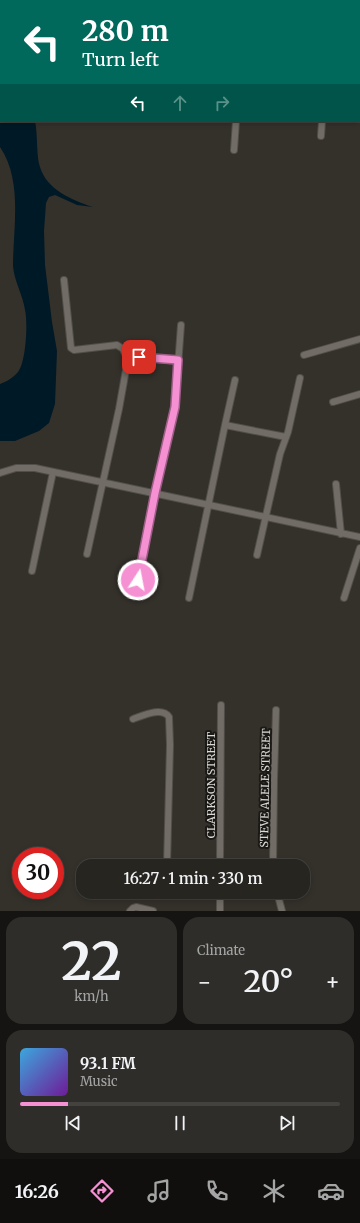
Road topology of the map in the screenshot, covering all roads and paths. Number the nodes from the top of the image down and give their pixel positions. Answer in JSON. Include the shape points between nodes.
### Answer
{"nodes":[{"id":1,"x":236,"y":122,"type":"edge"},
{"id":2,"x":322,"y":122,"type":"edge"},
{"id":3,"x":321,"y":136,"type":"dead end"},
{"id":4,"x":234,"y":150,"type":"dead end"},
{"id":5,"x":64,"y":280,"type":"dead end"},
{"id":6,"x":181,"y":325,"type":"dead end"},
{"id":7,"x":360,"y":339,"type":"edge"},
{"id":8,"x":304,"y":355,"type":"dead end"},
{"id":9,"x":126,"y":356,"type":"junction"},
{"id":10,"x":178,"y":360,"type":"junction"},
{"id":11,"x":300,"y":378,"type":"dead end"},
{"id":12,"x":235,"y":380,"type":"dead end"},
{"id":13,"x":360,"y":394,"type":"edge"},
{"id":14,"x":333,"y":402,"type":"dead end"},
{"id":15,"x":225,"y":425,"type":"junction"},
{"id":16,"x":286,"y":437,"type":"junction"},
{"id":17,"x":53,"y":472,"type":"junction"},
{"id":18,"x":0,"y":473,"type":"edge"},
{"id":19,"x":102,"y":482,"type":"junction"},
{"id":20,"x":336,"y":484,"type":"dead end"},
{"id":21,"x":155,"y":493,"type":"junction"},
{"id":22,"x":208,"y":505,"type":"junction"},
{"id":23,"x":266,"y":518,"type":"junction"},
{"id":24,"x":341,"y":534,"type":"junction"},
{"id":25,"x":360,"y":537,"type":"edge"},
{"id":26,"x":360,"y":548,"type":"edge"},
{"id":27,"x":86,"y":554,"type":"dead end"},
{"id":28,"x":257,"y":555,"type":"dead end"},
{"id":29,"x":32,"y":571,"type":"dead end"},
{"id":30,"x":138,"y":580,"type":"dead end"},
{"id":31,"x":189,"y":598,"type":"dead end"},
{"id":32,"x":344,"y":598,"type":"dead end"},
{"id":33,"x":221,"y":705,"type":"dead end"},
{"id":34,"x":276,"y":710,"type":"dead end"},
{"id":35,"x":133,"y":719,"type":"dead end"},
{"id":36,"x":167,"y":859,"type":"edge"},
{"id":37,"x":220,"y":859,"type":"edge"},
{"id":38,"x":273,"y":859,"type":"edge"},
{"id":39,"x":220,"y":899,"type":"edge"},
{"id":40,"x":279,"y":899,"type":"edge"},
{"id":41,"x":130,"y":911,"type":"edge"},
{"id":42,"x":153,"y":911,"type":"edge"},
{"id":43,"x":220,"y":911,"type":"edge"},
{"id":44,"x":282,"y":911,"type":"edge"}],
"edges":[{"from":1,"to":4,"type":"street"},
{"from":2,"to":3,"type":"street"},
{"from":5,"to":9,"type":"street","via":[[71,348],[74,350],[117,345],[123,349]]},
{"from":6,"to":10,"type":"street"},
{"from":7,"to":8,"type":"street"},
{"from":9,"to":10,"type":"street"},
{"from":9,"to":19,"type":"street","via":[[127,364],[119,409]]},
{"from":10,"to":21,"type":"street","via":[[175,407]]},
{"from":11,"to":16,"type":"street"},
{"from":12,"to":15,"type":"street"},
{"from":13,"to":14,"type":"street"},
{"from":15,"to":16,"type":"street"},
{"from":15,"to":22,"type":"street"},
{"from":16,"to":23,"type":"street"},
{"from":17,"to":18,"type":"street","via":[[26,467]]},
{"from":17,"to":19,"type":"street"},
{"from":17,"to":29,"type":"street"},
{"from":19,"to":21,"type":"street"},
{"from":19,"to":27,"type":"street"},
{"from":20,"to":24,"type":"street"},
{"from":21,"to":22,"type":"street"},
{"from":21,"to":30,"type":"street"},
{"from":22,"to":23,"type":"street"},
{"from":22,"to":31,"type":"street"},
{"from":23,"to":24,"type":"street"},
{"from":23,"to":28,"type":"street"},
{"from":24,"to":25,"type":"street"},
{"from":26,"to":32,"type":"street"},
{"from":33,"to":37,"type":"street","name":"CLARKSON STREET"},
{"from":34,"to":38,"type":"street","name":"STEVE ALELE STREET"},
{"from":35,"to":36,"type":"street","via":[[163,712],[169,717]]},
{"from":39,"to":43,"type":"street"},
{"from":40,"to":44,"type":"street"},
{"from":41,"to":42,"type":"street","via":[[136,907]]}]}
